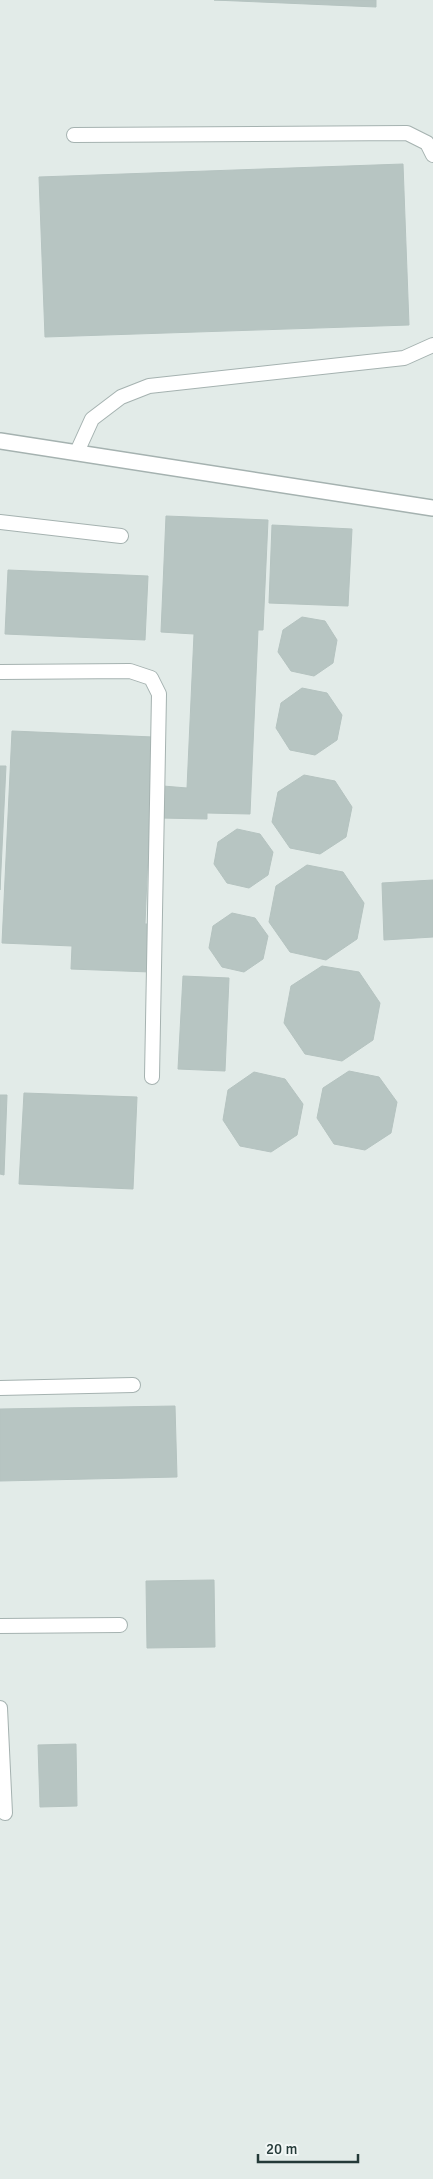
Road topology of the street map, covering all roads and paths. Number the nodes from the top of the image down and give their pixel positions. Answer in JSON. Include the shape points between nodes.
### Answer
{"nodes":[{"id":1,"x":74,"y":135,"type":"dead end"},
{"id":2,"x":433,"y":155,"type":"edge"},
{"id":3,"x":433,"y":345,"type":"edge"},
{"id":4,"x":0,"y":441,"type":"edge"},
{"id":5,"x":77,"y":452,"type":"junction"},
{"id":6,"x":433,"y":508,"type":"edge"},
{"id":7,"x":0,"y":522,"type":"edge"},
{"id":8,"x":121,"y":536,"type":"dead end"},
{"id":9,"x":0,"y":672,"type":"edge"},
{"id":10,"x":152,"y":1077,"type":"dead end"},
{"id":11,"x":133,"y":1386,"type":"dead end"},
{"id":12,"x":0,"y":1388,"type":"edge"},
{"id":13,"x":120,"y":1625,"type":"dead end"},
{"id":14,"x":0,"y":1626,"type":"edge"},
{"id":15,"x":0,"y":1708,"type":"edge"},
{"id":16,"x":5,"y":1813,"type":"dead end"}],
"edges":[{"from":1,"to":2,"type":"lane","via":[[407,133],[426,143]]},
{"from":3,"to":5,"type":"lane","via":[[404,358],[149,386],[121,397],[92,419]]},
{"from":4,"to":5,"type":"street"},
{"from":5,"to":6,"type":"street"},
{"from":7,"to":8,"type":"lane"},
{"from":9,"to":10,"type":"lane","via":[[130,670],[151,678],[159,694]]},
{"from":11,"to":12,"type":"lane"},
{"from":13,"to":14,"type":"lane"},
{"from":15,"to":16,"type":"lane"}]}
